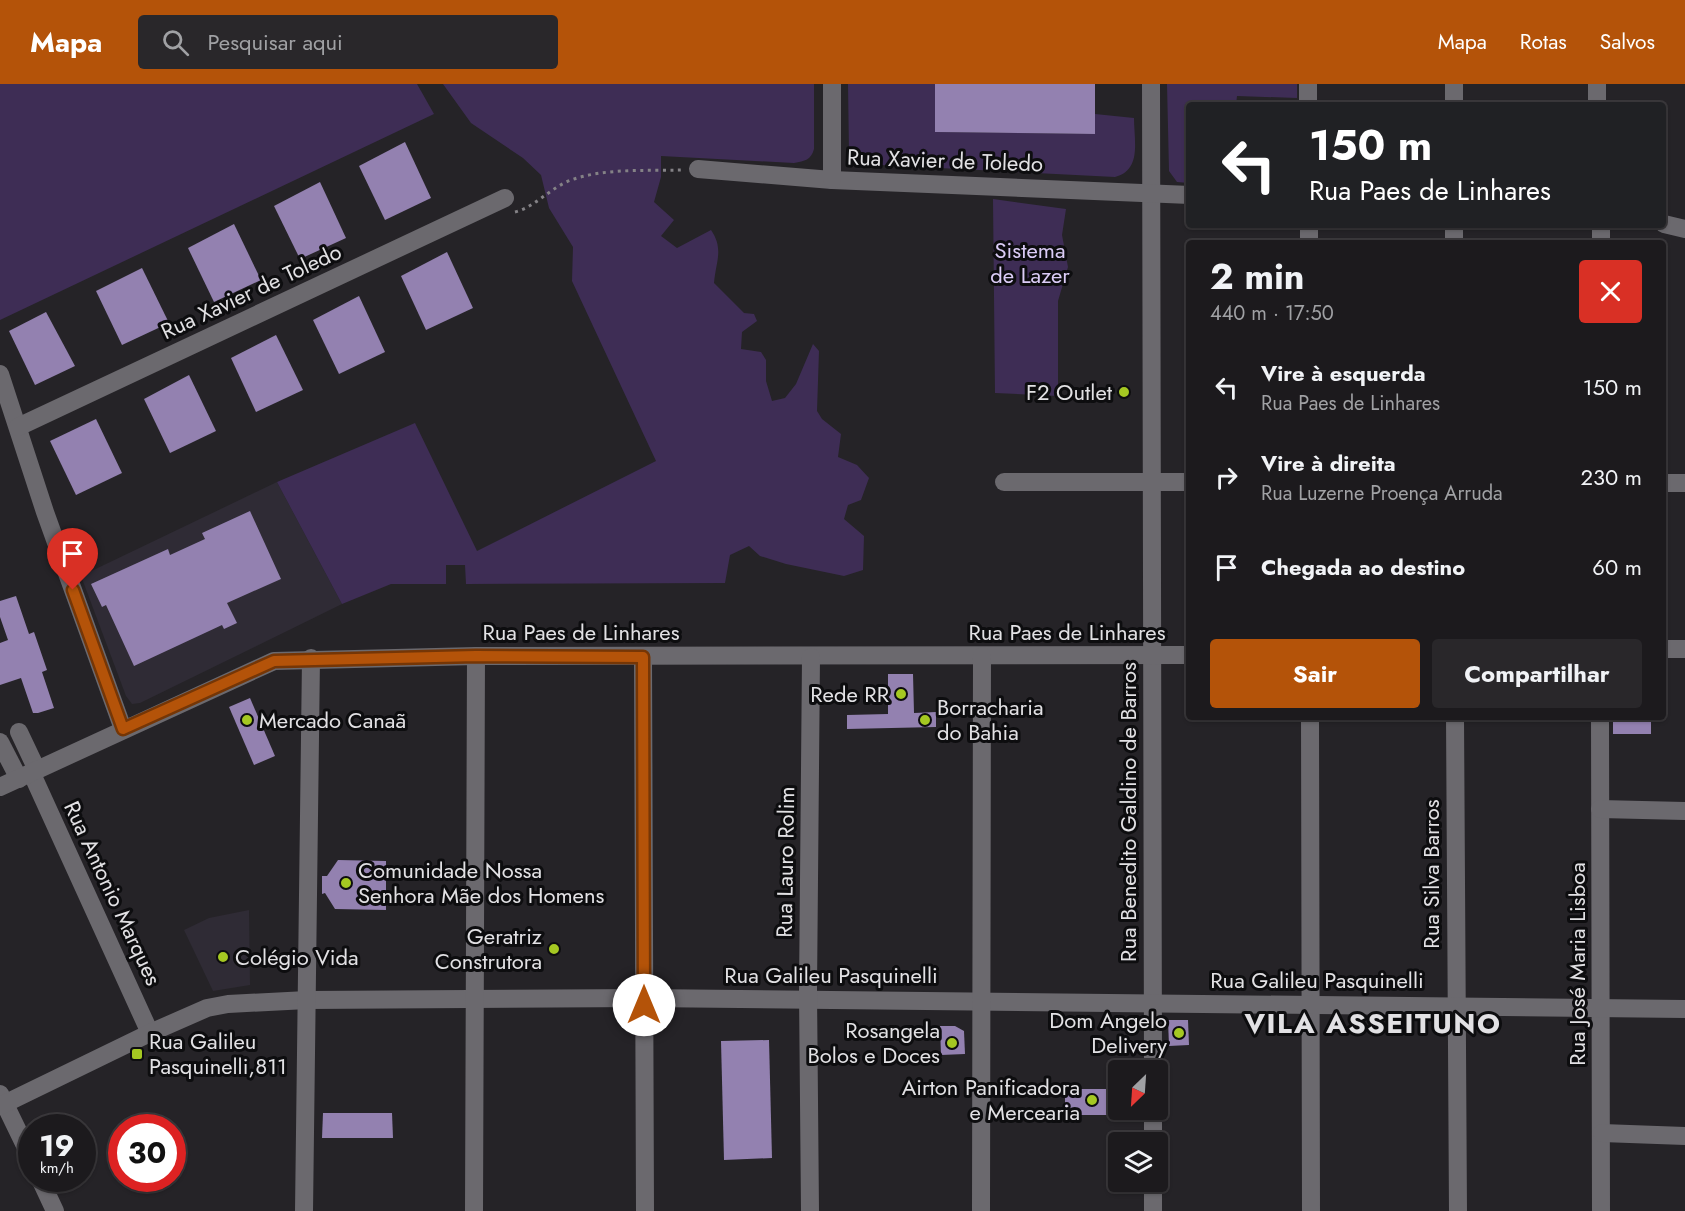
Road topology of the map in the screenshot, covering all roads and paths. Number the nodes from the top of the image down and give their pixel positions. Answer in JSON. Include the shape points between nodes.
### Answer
{"nodes":[{"id":1,"x":832,"y":84,"type":"edge"},
{"id":2,"x":1150,"y":84,"type":"edge"},
{"id":3,"x":1308,"y":84,"type":"edge"},
{"id":4,"x":1454,"y":84,"type":"edge"},
{"id":5,"x":1597,"y":84,"type":"edge"},
{"id":6,"x":1308,"y":102,"type":"edge"},
{"id":7,"x":1454,"y":102,"type":"edge"},
{"id":8,"x":1597,"y":102,"type":"edge"},
{"id":9,"x":698,"y":170,"type":"joint"},
{"id":10,"x":832,"y":180,"type":"junction"},
{"id":11,"x":1151,"y":193,"type":"junction"},
{"id":12,"x":1186,"y":195,"type":"edge"},
{"id":13,"x":506,"y":206,"type":"joint"},
{"id":14,"x":1666,"y":224,"type":"edge"},
{"id":15,"x":1685,"y":229,"type":"edge"},
{"id":16,"x":0,"y":374,"type":"edge"},
{"id":17,"x":4,"y":400,"type":"edge"},
{"id":18,"x":18,"y":427,"type":"junction"},
{"id":19,"x":1004,"y":482,"type":"dead end"},
{"id":20,"x":1152,"y":482,"type":"junction"},
{"id":21,"x":1186,"y":482,"type":"edge"},
{"id":22,"x":1666,"y":483,"type":"edge"},
{"id":23,"x":1685,"y":483,"type":"edge"},
{"id":24,"x":1666,"y":649,"type":"edge"},
{"id":25,"x":1685,"y":649,"type":"edge"},
{"id":26,"x":1152,"y":655,"type":"junction"},
{"id":27,"x":1186,"y":655,"type":"edge"},
{"id":28,"x":476,"y":656,"type":"junction"},
{"id":29,"x":982,"y":656,"type":"junction"},
{"id":30,"x":643,"y":657,"type":"junction"},
{"id":31,"x":811,"y":657,"type":"junction"},
{"id":32,"x":311,"y":658,"type":"junction"},
{"id":33,"x":1310,"y":720,"type":"edge"},
{"id":34,"x":1455,"y":720,"type":"edge"},
{"id":35,"x":1600,"y":720,"type":"edge"},
{"id":36,"x":123,"y":729,"type":"junction"},
{"id":37,"x":19,"y":732,"type":"dead end"},
{"id":38,"x":0,"y":742,"type":"edge"},
{"id":39,"x":29,"y":774,"type":"junction"},
{"id":40,"x":0,"y":787,"type":"edge"},
{"id":41,"x":1600,"y":809,"type":"junction"},
{"id":42,"x":1685,"y":811,"type":"edge"},
{"id":43,"x":644,"y":998,"type":"junction"},
{"id":44,"x":473,"y":999,"type":"junction"},
{"id":45,"x":808,"y":999,"type":"junction"},
{"id":46,"x":307,"y":1000,"type":"junction"},
{"id":47,"x":981,"y":1000,"type":"junction"},
{"id":48,"x":1153,"y":1003,"type":"junction"},
{"id":49,"x":1309,"y":1005,"type":"junction"},
{"id":50,"x":1455,"y":1005,"type":"junction"},
{"id":51,"x":1602,"y":1008,"type":"junction"},
{"id":52,"x":1685,"y":1009,"type":"edge"},
{"id":53,"x":150,"y":1033,"type":"junction"},
{"id":54,"x":1153,"y":1060,"type":"edge"},
{"id":55,"x":2,"y":1101,"type":"edge"},
{"id":56,"x":18,"y":1132,"type":"edge"},
{"id":57,"x":1602,"y":1133,"type":"junction"},
{"id":58,"x":1685,"y":1136,"type":"edge"},
{"id":59,"x":46,"y":1192,"type":"edge"},
{"id":60,"x":1153,"y":1192,"type":"edge"},
{"id":61,"x":56,"y":1211,"type":"edge"},
{"id":62,"x":304,"y":1211,"type":"edge"},
{"id":63,"x":474,"y":1211,"type":"edge"},
{"id":64,"x":645,"y":1211,"type":"edge"},
{"id":65,"x":810,"y":1211,"type":"edge"},
{"id":66,"x":981,"y":1211,"type":"edge"},
{"id":67,"x":1154,"y":1211,"type":"edge"},
{"id":68,"x":1311,"y":1211,"type":"edge"},
{"id":69,"x":1458,"y":1211,"type":"edge"},
{"id":70,"x":1601,"y":1211,"type":"edge"}],
"edges":[{"from":1,"to":10,"type":"street"},
{"from":2,"to":11,"type":"street","name":"Rua Benedito Galdino de Barros"},
{"from":3,"to":6,"type":"street"},
{"from":4,"to":7,"type":"street"},
{"from":5,"to":8,"type":"street"},
{"from":9,"to":10,"type":"street","name":"Rua Xavier de Toledo"},
{"from":9,"to":13,"type":"path","via":[[616,172],[573,179],[552,188],[524,210]]},
{"from":10,"to":11,"type":"street","name":"Rua Xavier de Toledo"},
{"from":11,"to":12,"type":"street","name":"Rua Xavier de Toledo"},
{"from":11,"to":20,"type":"street","name":"Rua Benedito Galdino de Barros"},
{"from":13,"to":18,"type":"street","name":"Rua Xavier de Toledo"},
{"from":14,"to":15,"type":"street"},
{"from":16,"to":17,"type":"street"},
{"from":17,"to":18,"type":"street"},
{"from":18,"to":36,"type":"street","via":[[38,514]]},
{"from":19,"to":20,"type":"street"},
{"from":20,"to":21,"type":"street"},
{"from":20,"to":26,"type":"street","name":"Rua Benedito Galdino de Barros"},
{"from":22,"to":23,"type":"street"},
{"from":24,"to":25,"type":"street"},
{"from":26,"to":27,"type":"street","name":"Rua Paes de Linhares"},
{"from":26,"to":29,"type":"street","name":"Rua Paes de Linhares"},
{"from":26,"to":48,"type":"street","name":"Rua Benedito Galdino de Barros"},
{"from":28,"to":30,"type":"street","name":"Rua Paes de Linhares"},
{"from":28,"to":32,"type":"street","name":"Rua Paes de Linhares"},
{"from":28,"to":44,"type":"street"},
{"from":29,"to":31,"type":"street","name":"Rua Paes de Linhares"},
{"from":29,"to":47,"type":"street"},
{"from":30,"to":31,"type":"street","name":"Rua Paes de Linhares"},
{"from":30,"to":43,"type":"street"},
{"from":31,"to":45,"type":"street","name":"Rua Lauro Rolim"},
{"from":32,"to":36,"type":"street","name":"Rua Paes de Linhares","via":[[274,661]]},
{"from":32,"to":46,"type":"street"},
{"from":33,"to":49,"type":"street"},
{"from":34,"to":50,"type":"street","name":"Rua Silva Barros"},
{"from":35,"to":41,"type":"street","name":"Rua José Maria Lisboa"},
{"from":36,"to":39,"type":"street","name":"Rua Paes de Linhares"},
{"from":37,"to":39,"type":"street","via":[[28,751]]},
{"from":38,"to":39,"type":"street","via":[[9,760]]},
{"from":39,"to":40,"type":"street","name":"Rua Paes de Linhares"},
{"from":39,"to":53,"type":"street","name":"Rua Antonio Marques"},
{"from":41,"to":42,"type":"street"},
{"from":41,"to":51,"type":"street","name":"Rua José Maria Lisboa"},
{"from":43,"to":44,"type":"street","name":"Rua Galileu Pasquinelli"},
{"from":43,"to":45,"type":"street","name":"Rua Galileu Pasquinelli"},
{"from":43,"to":64,"type":"street"},
{"from":44,"to":46,"type":"street","name":"Rua Galileu Pasquinelli"},
{"from":44,"to":63,"type":"street"},
{"from":45,"to":47,"type":"street","name":"Rua Galileu Pasquinelli"},
{"from":45,"to":65,"type":"street","name":"Rua Lauro Rolim"},
{"from":46,"to":53,"type":"street","name":"Rua Galileu Pasquinelli","via":[[207,1008]]},
{"from":46,"to":62,"type":"street"},
{"from":47,"to":48,"type":"street","name":"Rua Galileu Pasquinelli"},
{"from":47,"to":66,"type":"street"},
{"from":48,"to":49,"type":"street","name":"Rua Galileu Pasquinelli"},
{"from":48,"to":54,"type":"street","name":"Rua Benedito Galdino de Barros"},
{"from":49,"to":50,"type":"street","name":"Rua Galileu Pasquinelli"},
{"from":49,"to":68,"type":"street"},
{"from":50,"to":51,"type":"street","name":"Rua Galileu Pasquinelli"},
{"from":50,"to":69,"type":"street","name":"Rua Silva Barros"},
{"from":51,"to":52,"type":"street","name":"Rua Galileu Pasquinelli"},
{"from":51,"to":57,"type":"street","name":"Rua José Maria Lisboa"},
{"from":53,"to":55,"type":"street","name":"Rua Galileu Pasquinelli"},
{"from":55,"to":56,"type":"street"},
{"from":57,"to":58,"type":"street"},
{"from":57,"to":70,"type":"street","name":"Rua José Maria Lisboa"},
{"from":59,"to":61,"type":"street"},
{"from":60,"to":67,"type":"street"}]}
